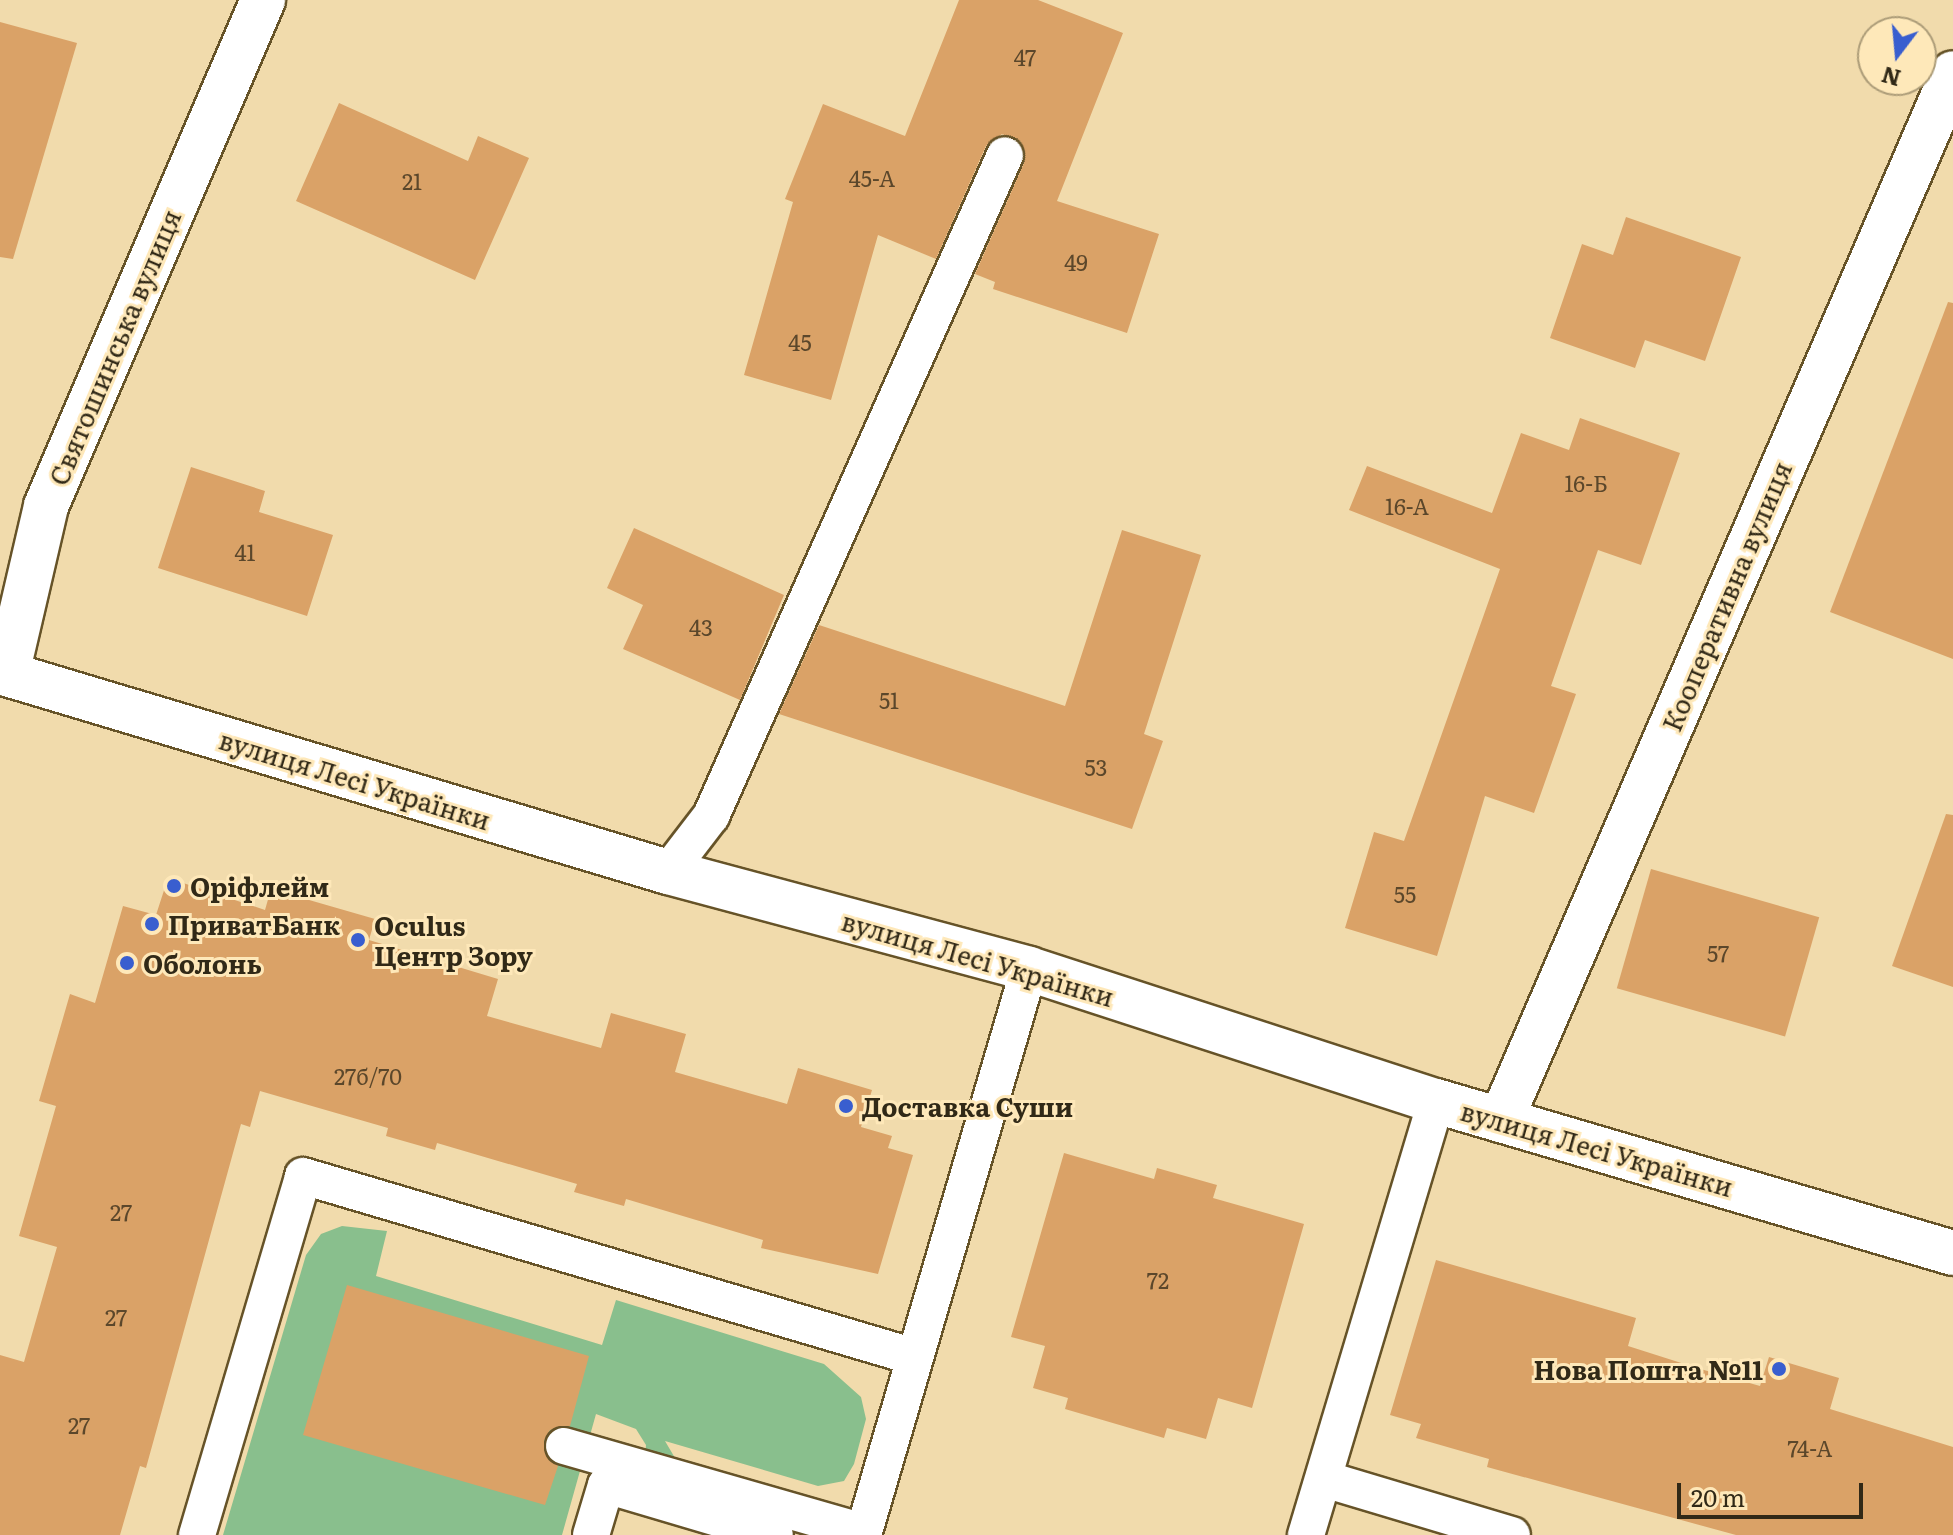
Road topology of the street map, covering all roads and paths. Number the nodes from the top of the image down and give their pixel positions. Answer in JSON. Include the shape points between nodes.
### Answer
{"nodes":[{"id":1,"x":263,"y":0,"type":"edge"},
{"id":2,"x":1953,"y":73,"type":"edge"},
{"id":3,"x":1005,"y":155,"type":"dead end"},
{"id":4,"x":2,"y":684,"type":"edge"},
{"id":5,"x":668,"y":872,"type":"junction"},
{"id":6,"x":1029,"y":969,"type":"junction"},
{"id":7,"x":1436,"y":1101,"type":"junction"},
{"id":8,"x":1501,"y":1120,"type":"junction"},
{"id":9,"x":1953,"y":1253,"type":"edge"},
{"id":10,"x":915,"y":1357,"type":"junction"},
{"id":11,"x":564,"y":1446,"type":"dead end"},
{"id":12,"x":1324,"y":1479,"type":"junction"},
{"id":13,"x":863,"y":1533,"type":"edge"},
{"id":14,"x":197,"y":1535,"type":"edge"},
{"id":15,"x":591,"y":1535,"type":"edge"},
{"id":16,"x":775,"y":1535,"type":"edge"},
{"id":17,"x":1306,"y":1535,"type":"edge"},
{"id":18,"x":1512,"y":1535,"type":"edge"}],
"edges":[{"from":1,"to":4,"type":"street","name":"Святошинська вулиця","via":[[46,506]]},
{"from":2,"to":8,"type":"street","name":"Кооперативна вулиця"},
{"from":3,"to":5,"type":"lane","via":[[711,816]]},
{"from":4,"to":5,"type":"street","name":"вулиця Лесі Українки"},
{"from":5,"to":6,"type":"street","name":"вулиця Лесі Українки"},
{"from":6,"to":7,"type":"street","name":"вулиця Лесі Українки"},
{"from":6,"to":10,"type":"lane"},
{"from":7,"to":8,"type":"street","name":"вулиця Лесі Українки"},
{"from":7,"to":12,"type":"lane"},
{"from":8,"to":9,"type":"street","name":"вулиця Лесі Українки"},
{"from":10,"to":13,"type":"lane"},
{"from":10,"to":14,"type":"lane","via":[[303,1176]]},
{"from":11,"to":13,"type":"lane"},
{"from":12,"to":17,"type":"lane"},
{"from":12,"to":18,"type":"lane"},
{"from":15,"to":16,"type":"lane","via":[[606,1485]]}]}
